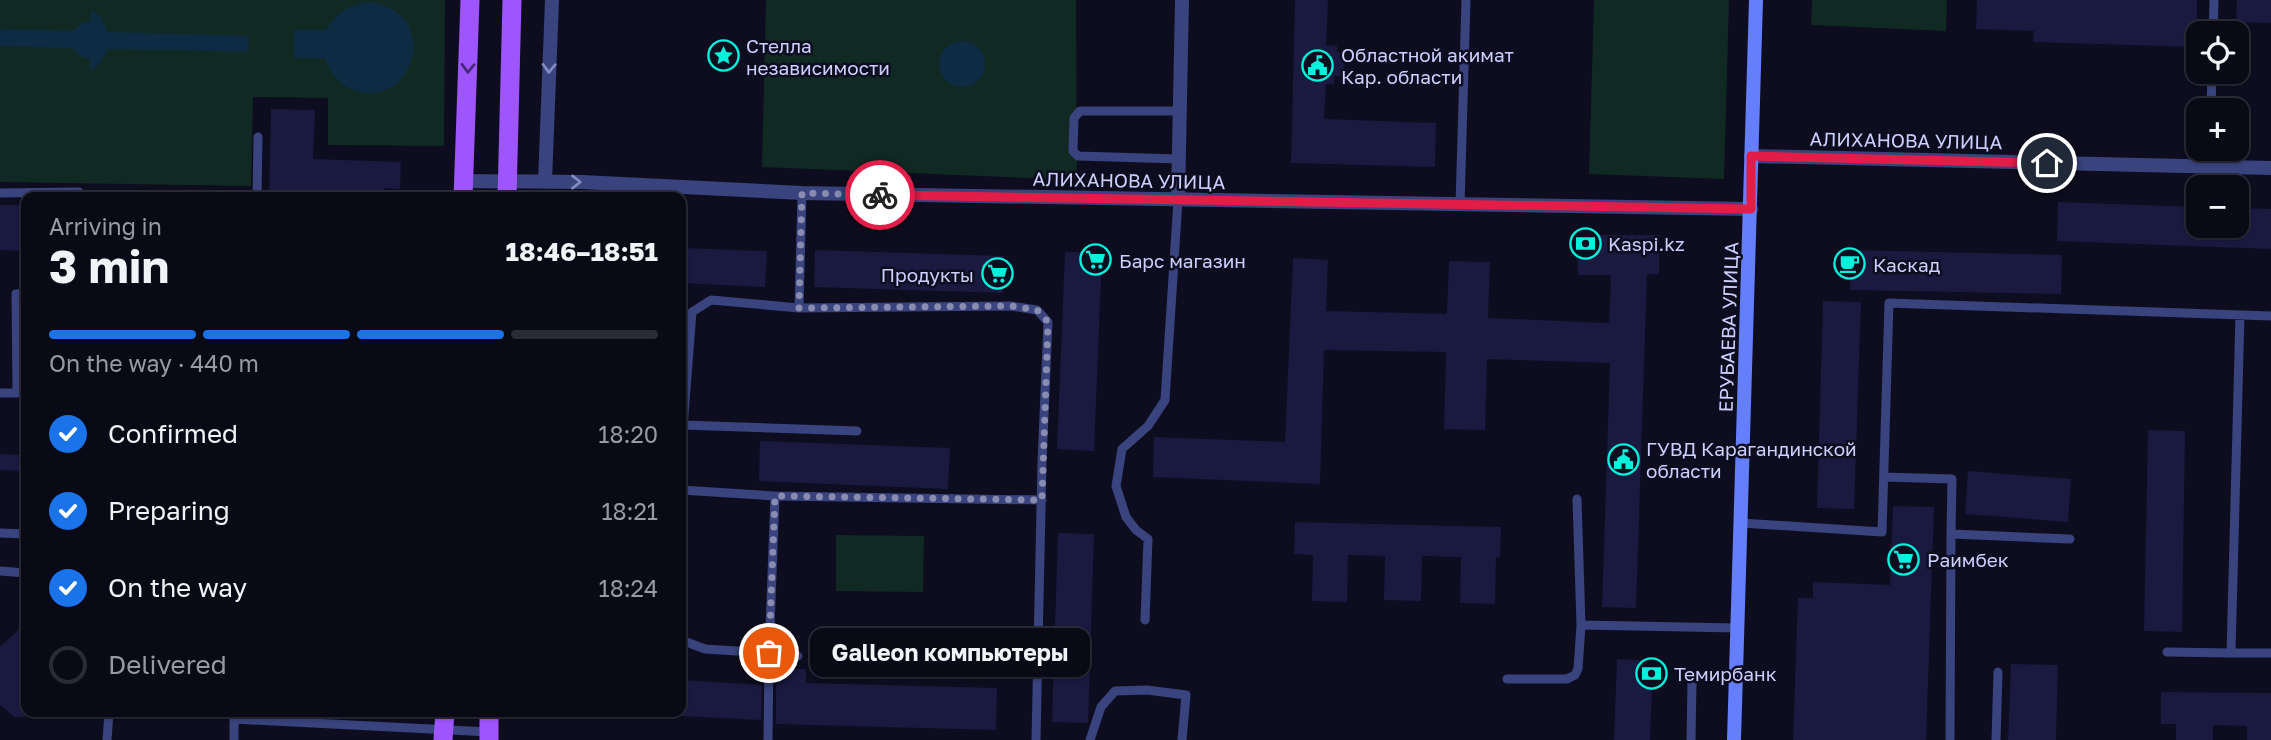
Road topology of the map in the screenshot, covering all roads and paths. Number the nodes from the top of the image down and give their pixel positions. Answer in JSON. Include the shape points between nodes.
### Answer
{"nodes":[{"id":1,"x":470,"y":0,"type":"edge"},
{"id":2,"x":512,"y":0,"type":"edge"},
{"id":3,"x":552,"y":0,"type":"edge"},
{"id":4,"x":1182,"y":0,"type":"edge"},
{"id":5,"x":1466,"y":0,"type":"edge"},
{"id":6,"x":1756,"y":0,"type":"edge"},
{"id":7,"x":2214,"y":0,"type":"edge"},
{"id":8,"x":2213,"y":21,"type":"edge"},
{"id":9,"x":1179,"y":111,"type":"junction"},
{"id":10,"x":258,"y":137,"type":"dead end"},
{"id":11,"x":1751,"y":156,"type":"junction"},
{"id":12,"x":1178,"y":159,"type":"junction"},
{"id":13,"x":2208,"y":161,"type":"edge"},
{"id":14,"x":2208,"y":167,"type":"junction"},
{"id":15,"x":2271,"y":169,"type":"edge"},
{"id":16,"x":545,"y":182,"type":"junction"},
{"id":17,"x":464,"y":189,"type":"edge"},
{"id":18,"x":507,"y":189,"type":"edge"},
{"id":19,"x":0,"y":192,"type":"edge"},
{"id":20,"x":21,"y":192,"type":"edge"},
{"id":21,"x":21,"y":192,"type":"edge"},
{"id":22,"x":79,"y":192,"type":"edge"},
{"id":23,"x":257,"y":192,"type":"edge"},
{"id":24,"x":802,"y":193,"type":"junction"},
{"id":25,"x":1178,"y":200,"type":"junction"},
{"id":26,"x":1460,"y":205,"type":"junction"},
{"id":27,"x":1751,"y":209,"type":"junction"},
{"id":28,"x":21,"y":294,"type":"edge"},
{"id":29,"x":799,"y":308,"type":"junction"},
{"id":30,"x":2240,"y":315,"type":"junction"},
{"id":31,"x":2271,"y":316,"type":"edge"},
{"id":32,"x":21,"y":376,"type":"edge"},
{"id":33,"x":686,"y":380,"type":"edge"},
{"id":34,"x":0,"y":393,"type":"edge"},
{"id":35,"x":21,"y":393,"type":"edge"},
{"id":36,"x":686,"y":425,"type":"edge"},
{"id":37,"x":858,"y":430,"type":"dead end"},
{"id":38,"x":1884,"y":477,"type":"junction"},
{"id":39,"x":686,"y":490,"type":"edge"},
{"id":40,"x":775,"y":496,"type":"junction"},
{"id":41,"x":1577,"y":499,"type":"dead end"},
{"id":42,"x":1042,"y":500,"type":"junction"},
{"id":43,"x":1741,"y":523,"type":"junction"},
{"id":44,"x":0,"y":533,"type":"edge"},
{"id":45,"x":21,"y":534,"type":"edge"},
{"id":46,"x":1951,"y":534,"type":"junction"},
{"id":47,"x":2070,"y":538,"type":"dead end"},
{"id":48,"x":0,"y":571,"type":"edge"},
{"id":49,"x":21,"y":573,"type":"edge"},
{"id":50,"x":1145,"y":620,"type":"dead end"},
{"id":51,"x":1581,"y":625,"type":"junction"},
{"id":52,"x":1737,"y":628,"type":"junction"},
{"id":53,"x":686,"y":642,"type":"edge"},
{"id":54,"x":2167,"y":652,"type":"dead end"},
{"id":55,"x":769,"y":653,"type":"junction"},
{"id":56,"x":2231,"y":653,"type":"junction"},
{"id":57,"x":2271,"y":653,"type":"edge"},
{"id":58,"x":798,"y":656,"type":"dead end"},
{"id":59,"x":824,"y":659,"type":"dead end"},
{"id":60,"x":1036,"y":662,"type":"junction"},
{"id":61,"x":1998,"y":672,"type":"dead end"},
{"id":62,"x":1507,"y":679,"type":"dead end"},
{"id":63,"x":1692,"y":681,"type":"dead end"},
{"id":64,"x":109,"y":717,"type":"edge"},
{"id":65,"x":234,"y":717,"type":"edge"},
{"id":66,"x":253,"y":717,"type":"edge"},
{"id":67,"x":444,"y":727,"type":"edge"},
{"id":68,"x":489,"y":728,"type":"edge"},
{"id":69,"x":107,"y":740,"type":"edge"},
{"id":70,"x":234,"y":740,"type":"edge"},
{"id":71,"x":768,"y":740,"type":"edge"},
{"id":72,"x":1036,"y":740,"type":"edge"},
{"id":73,"x":1090,"y":740,"type":"edge"},
{"id":74,"x":1182,"y":740,"type":"edge"},
{"id":75,"x":1691,"y":740,"type":"edge"},
{"id":76,"x":1734,"y":740,"type":"edge"},
{"id":77,"x":1950,"y":740,"type":"edge"},
{"id":78,"x":1996,"y":740,"type":"edge"}],
"edges":[{"from":1,"to":17,"type":"main road","one_way":true},
{"from":2,"to":18,"type":"main road"},
{"from":3,"to":16,"type":"street","one_way":true},
{"from":4,"to":9,"type":"street"},
{"from":5,"to":26,"type":"lane"},
{"from":6,"to":11,"type":"main road","name":"ЕРУБАЕВА УЛИЦА"},
{"from":7,"to":8,"type":"lane"},
{"from":9,"to":12,"type":"street"},
{"from":9,"to":12,"type":"lane","via":[[1080,111],[1074,118],[1073,151],[1078,156]]},
{"from":10,"to":23,"type":"lane"},
{"from":11,"to":14,"type":"street","name":"АЛИХАНОВА УЛИЦА"},
{"from":11,"to":27,"type":"main road","name":"ЕРУБАЕВА УЛИЦА"},
{"from":12,"to":25,"type":"street"},
{"from":13,"to":14,"type":"lane"},
{"from":14,"to":15,"type":"street","name":"АЛИХАНОВА УЛИЦА"},
{"from":16,"to":18,"type":"street","name":"АЛИХАНОВА УЛИЦА"},
{"from":16,"to":24,"type":"street","name":"АЛИХАНОВА УЛИЦА","one_way":true},
{"from":17,"to":18,"type":"street","name":"АЛИХАНОВА УЛИЦА"},
{"from":19,"to":21,"type":"lane"},
{"from":20,"to":22,"type":"lane"},
{"from":24,"to":25,"type":"street","name":"АЛИХАНОВА УЛИЦА"},
{"from":24,"to":29,"type":"lane"},
{"from":25,"to":26,"type":"street","name":"АЛИХАНОВА УЛИЦА"},
{"from":25,"to":50,"type":"lane","via":[[1165,400],[1148,426],[1122,449],[1116,486],[1126,517],[1148,539]]},
{"from":26,"to":27,"type":"street","name":"АЛИХАНОВА УЛИЦА"},
{"from":27,"to":43,"type":"main road","name":"ЕРУБАЕВА УЛИЦА"},
{"from":28,"to":32,"type":"lane","via":[[16,294]]},
{"from":29,"to":33,"type":"lane","via":[[711,300],[692,312]]},
{"from":29,"to":42,"type":"lane","via":[[1011,306],[1037,310],[1048,322]]},
{"from":30,"to":31,"type":"lane"},
{"from":30,"to":38,"type":"lane","via":[[1889,303]]},
{"from":30,"to":56,"type":"lane"},
{"from":34,"to":35,"type":"lane"},
{"from":36,"to":37,"type":"lane"},
{"from":38,"to":43,"type":"lane","via":[[1882,532]]},
{"from":38,"to":46,"type":"lane","via":[[1952,479]]},
{"from":39,"to":40,"type":"lane"},
{"from":40,"to":42,"type":"lane"},
{"from":40,"to":55,"type":"lane"},
{"from":41,"to":51,"type":"lane"},
{"from":42,"to":60,"type":"lane"},
{"from":43,"to":52,"type":"main road","name":"ЕРУБАЕВА УЛИЦА"},
{"from":44,"to":45,"type":"lane"},
{"from":46,"to":47,"type":"lane"},
{"from":46,"to":77,"type":"lane"},
{"from":48,"to":49,"type":"lane"},
{"from":51,"to":52,"type":"lane"},
{"from":51,"to":62,"type":"lane","via":[[1575,675],[1567,679]]},
{"from":52,"to":76,"type":"main road","name":"ЕРУБАЕВА УЛИЦА"},
{"from":53,"to":55,"type":"lane","via":[[705,649]]},
{"from":54,"to":56,"type":"lane"},
{"from":55,"to":58,"type":"lane"},
{"from":55,"to":71,"type":"lane"},
{"from":56,"to":57,"type":"lane"},
{"from":59,"to":60,"type":"lane"},
{"from":60,"to":72,"type":"lane"},
{"from":61,"to":78,"type":"lane"},
{"from":63,"to":75,"type":"lane"},
{"from":64,"to":69,"type":"lane"},
{"from":65,"to":70,"type":"lane"},
{"from":66,"to":67,"type":"lane"},
{"from":67,"to":68,"type":"lane"},
{"from":73,"to":74,"type":"lane","via":[[1101,707],[1115,691],[1147,690],[1186,695]]}]}
